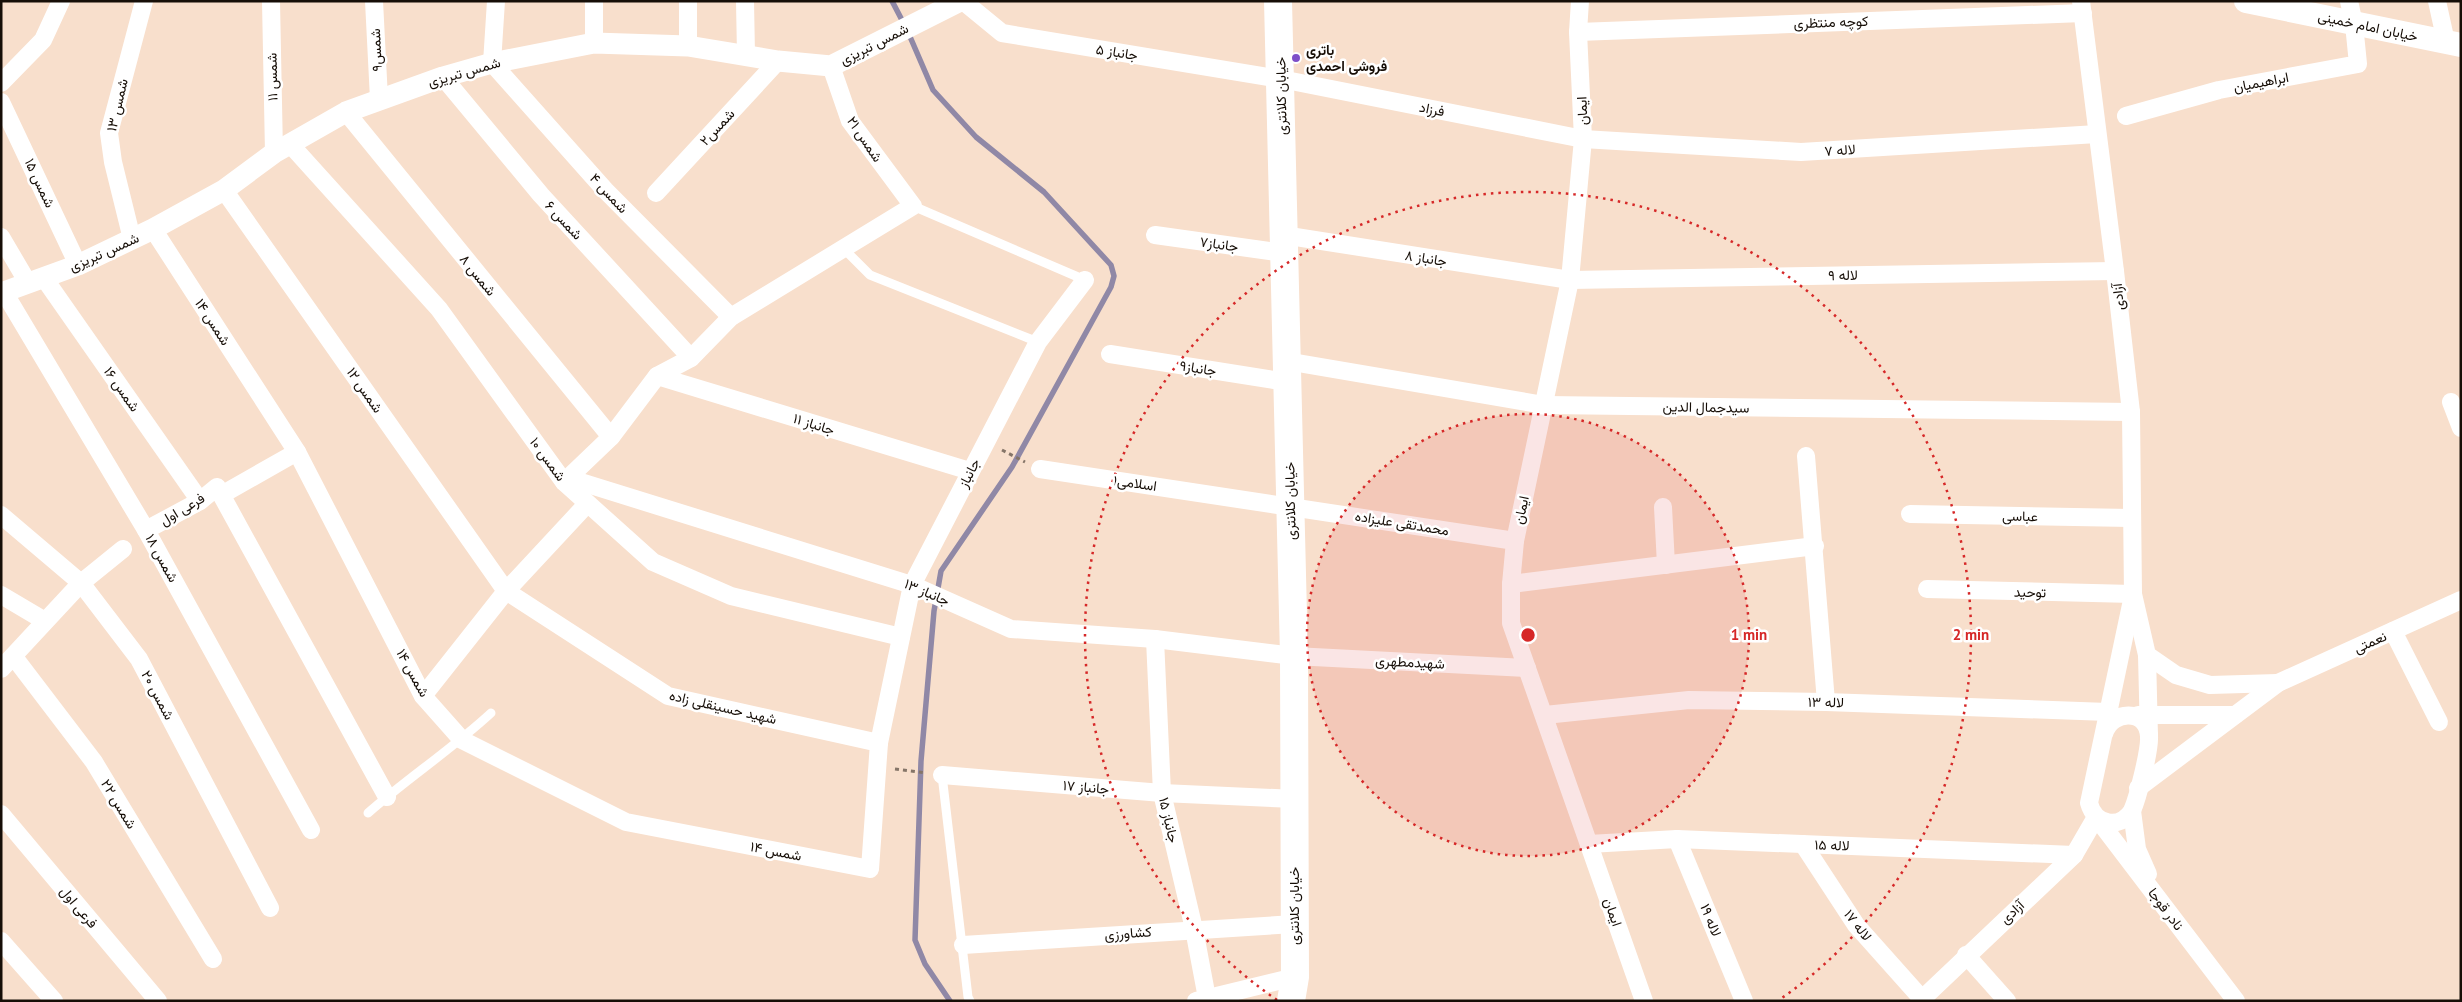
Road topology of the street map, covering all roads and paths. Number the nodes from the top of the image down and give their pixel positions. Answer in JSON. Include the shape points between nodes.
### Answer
{"nodes":[{"id":1,"x":61,"y":1,"type":"edge"},
{"id":2,"x":144,"y":1,"type":"edge"},
{"id":3,"x":271,"y":1,"type":"edge"},
{"id":4,"x":374,"y":1,"type":"edge"},
{"id":5,"x":496,"y":1,"type":"edge"},
{"id":6,"x":594,"y":1,"type":"edge"},
{"id":7,"x":688,"y":1,"type":"edge"},
{"id":8,"x":744,"y":1,"type":"edge"},
{"id":9,"x":961,"y":1,"type":"edge"},
{"id":10,"x":1278,"y":1,"type":"edge"},
{"id":11,"x":1580,"y":1,"type":"edge"},
{"id":12,"x":2246,"y":1,"type":"edge"},
{"id":13,"x":2437,"y":1,"type":"edge"},
{"id":14,"x":2082,"y":7,"type":"edge"},
{"id":15,"x":2351,"y":12,"type":"edge"},
{"id":16,"x":1578,"y":32,"type":"junction"},
{"id":17,"x":594,"y":43,"type":"junction"},
{"id":18,"x":2453,"y":44,"type":"edge"},
{"id":19,"x":688,"y":46,"type":"junction"},
{"id":20,"x":746,"y":55,"type":"junction"},
{"id":21,"x":778,"y":61,"type":"junction"},
{"id":22,"x":492,"y":63,"type":"junction"},
{"id":23,"x":831,"y":66,"type":"junction"},
{"id":24,"x":443,"y":77,"type":"junction"},
{"id":25,"x":1281,"y":79,"type":"junction"},
{"id":26,"x":1,"y":83,"type":"edge"},
{"id":27,"x":379,"y":99,"type":"junction"},
{"id":28,"x":1,"y":102,"type":"edge"},
{"id":29,"x":346,"y":112,"type":"junction"},
{"id":30,"x":2126,"y":116,"type":"dead end"},
{"id":31,"x":2097,"y":134,"type":"junction"},
{"id":32,"x":1583,"y":139,"type":"junction"},
{"id":33,"x":282,"y":148,"type":"junction"},
{"id":34,"x":224,"y":190,"type":"junction"},
{"id":35,"x":656,"y":193,"type":"dead end"},
{"id":36,"x":913,"y":206,"type":"junction"},
{"id":37,"x":153,"y":229,"type":"junction"},
{"id":38,"x":1155,"y":235,"type":"dead end"},
{"id":39,"x":1,"y":237,"type":"edge"},
{"id":40,"x":132,"y":239,"type":"junction"},
{"id":41,"x":1283,"y":244,"type":"junction"},
{"id":42,"x":844,"y":249,"type":"junction"},
{"id":43,"x":78,"y":264,"type":"junction"},
{"id":44,"x":2115,"y":270,"type":"junction"},
{"id":45,"x":36,"y":280,"type":"junction"},
{"id":46,"x":1085,"y":280,"type":"joint"},
{"id":47,"x":1570,"y":280,"type":"junction"},
{"id":48,"x":2,"y":293,"type":"edge"},
{"id":49,"x":731,"y":317,"type":"junction"},
{"id":50,"x":1038,"y":342,"type":"junction"},
{"id":51,"x":1110,"y":354,"type":"dead end"},
{"id":52,"x":690,"y":358,"type":"junction"},
{"id":53,"x":1286,"y":371,"type":"junction"},
{"id":54,"x":657,"y":376,"type":"junction"},
{"id":55,"x":2451,"y":402,"type":"dead end"},
{"id":56,"x":1544,"y":405,"type":"junction"},
{"id":57,"x":2131,"y":412,"type":"junction"},
{"id":58,"x":2461,"y":428,"type":"edge"},
{"id":59,"x":611,"y":437,"type":"junction"},
{"id":60,"x":985,"y":443,"type":"junction"},
{"id":61,"x":297,"y":452,"type":"junction"},
{"id":62,"x":1806,"y":456,"type":"dead end"},
{"id":63,"x":1040,"y":469,"type":"joint"},
{"id":64,"x":970,"y":471,"type":"junction"},
{"id":65,"x":566,"y":480,"type":"junction"},
{"id":66,"x":220,"y":490,"type":"junction"},
{"id":67,"x":200,"y":501,"type":"junction"},
{"id":68,"x":587,"y":504,"type":"junction"},
{"id":69,"x":1290,"y":506,"type":"junction"},
{"id":70,"x":1663,"y":507,"type":"dead end"},
{"id":71,"x":1910,"y":514,"type":"dead end"},
{"id":72,"x":1,"y":515,"type":"edge"},
{"id":73,"x":2131,"y":518,"type":"junction"},
{"id":74,"x":146,"y":530,"type":"junction"},
{"id":75,"x":1515,"y":541,"type":"junction"},
{"id":76,"x":1814,"y":546,"type":"junction"},
{"id":77,"x":123,"y":549,"type":"dead end"},
{"id":78,"x":1666,"y":565,"type":"junction"},
{"id":79,"x":81,"y":584,"type":"junction"},
{"id":80,"x":1511,"y":584,"type":"junction"},
{"id":81,"x":912,"y":585,"type":"junction"},
{"id":82,"x":1927,"y":589,"type":"dead end"},
{"id":83,"x":506,"y":591,"type":"junction"},
{"id":84,"x":2133,"y":594,"type":"junction"},
{"id":85,"x":1,"y":595,"type":"edge"},
{"id":86,"x":2461,"y":600,"type":"edge"},
{"id":87,"x":46,"y":622,"type":"junction"},
{"id":88,"x":2393,"y":631,"type":"junction"},
{"id":89,"x":901,"y":637,"type":"junction"},
{"id":90,"x":1155,"y":639,"type":"junction"},
{"id":91,"x":2147,"y":655,"type":"junction"},
{"id":92,"x":1294,"y":656,"type":"junction"},
{"id":93,"x":8,"y":663,"type":"edge"},
{"id":94,"x":1527,"y":668,"type":"junction"},
{"id":95,"x":2278,"y":683,"type":"junction"},
{"id":96,"x":423,"y":696,"type":"junction"},
{"id":97,"x":1826,"y":702,"type":"junction"},
{"id":98,"x":2108,"y":712,"type":"junction"},
{"id":99,"x":491,"y":713,"type":"dead end"},
{"id":100,"x":1545,"y":715,"type":"junction"},
{"id":101,"x":2131,"y":715,"type":"junction"},
{"id":102,"x":2149,"y":716,"type":"junction"},
{"id":103,"x":2235,"y":716,"type":"junction"},
{"id":104,"x":2439,"y":722,"type":"dead end"},
{"id":105,"x":2104,"y":734,"type":"junction"},
{"id":106,"x":2149,"y":737,"type":"junction"},
{"id":107,"x":462,"y":740,"type":"junction"},
{"id":108,"x":879,"y":743,"type":"junction"},
{"id":109,"x":877,"y":767,"type":"junction"},
{"id":110,"x":942,"y":775,"type":"junction"},
{"id":111,"x":2138,"y":788,"type":"junction"},
{"id":112,"x":1162,"y":794,"type":"junction"},
{"id":113,"x":387,"y":797,"type":"junction"},
{"id":114,"x":1295,"y":799,"type":"junction"},
{"id":115,"x":2132,"y":811,"type":"junction"},
{"id":116,"x":368,"y":813,"type":"dead end"},
{"id":117,"x":1,"y":814,"type":"edge"},
{"id":118,"x":2096,"y":816,"type":"junction"},
{"id":119,"x":311,"y":830,"type":"dead end"},
{"id":120,"x":1677,"y":839,"type":"junction"},
{"id":121,"x":1589,"y":844,"type":"junction"},
{"id":122,"x":1803,"y":844,"type":"junction"},
{"id":123,"x":2074,"y":855,"type":"junction"},
{"id":124,"x":870,"y":869,"type":"joint"},
{"id":125,"x":2160,"y":901,"type":"junction"},
{"id":126,"x":270,"y":908,"type":"dead end"},
{"id":127,"x":1294,"y":924,"type":"junction"},
{"id":128,"x":1194,"y":929,"type":"junction"},
{"id":129,"x":1,"y":941,"type":"edge"},
{"id":130,"x":962,"y":944,"type":"junction"},
{"id":131,"x":1966,"y":955,"type":"junction"},
{"id":132,"x":213,"y":959,"type":"dead end"},
{"id":133,"x":1293,"y":989,"type":"edge"},
{"id":134,"x":1201,"y":1000,"type":"edge"},
{"id":135,"x":1921,"y":1000,"type":"edge"},
{"id":136,"x":54,"y":1001,"type":"edge"},
{"id":137,"x":158,"y":1001,"type":"edge"},
{"id":138,"x":970,"y":1001,"type":"edge"},
{"id":139,"x":1644,"y":1001,"type":"edge"},
{"id":140,"x":1744,"y":1001,"type":"edge"},
{"id":141,"x":2007,"y":1001,"type":"edge"},
{"id":142,"x":2236,"y":1001,"type":"edge"}],
"edges":[{"from":1,"to":26,"type":"street","via":[[43,40]]},
{"from":2,"to":40,"type":"street","name":"شمس ۱۳","via":[[109,133]]},
{"from":3,"to":33,"type":"street","name":"شمس ۱۱"},
{"from":4,"to":27,"type":"street","name":"شمس۹"},
{"from":5,"to":22,"type":"street"},
{"from":6,"to":17,"type":"street"},
{"from":7,"to":19,"type":"street"},
{"from":8,"to":20,"type":"street"},
{"from":9,"to":23,"type":"street","name":"شمس تبریزی"},
{"from":9,"to":25,"type":"street","name":"جانباز ۵","via":[[1002,33]]},
{"from":10,"to":25,"type":"main road","name":"خیابان کلانتری"},
{"from":11,"to":16,"type":"street","name":"ایمان"},
{"from":12,"to":15,"type":"main road","name":"خیابان امام خمینی"},
{"from":13,"to":18,"type":"street"},
{"from":14,"to":16,"type":"street","name":"کوچه منتظری"},
{"from":14,"to":31,"type":"street","name":"آزادی"},
{"from":15,"to":18,"type":"main road","name":"خیابان امام خمینی"},
{"from":15,"to":30,"type":"street","name":"ابراهیمیان","via":[[2358,64],[2219,90]]},
{"from":16,"to":32,"type":"street","name":"ایمان"},
{"from":17,"to":19,"type":"street","name":"شمس تبریزی"},
{"from":17,"to":22,"type":"street","name":"شمس تبریزی"},
{"from":19,"to":20,"type":"street","name":"شمس تبریزی"},
{"from":20,"to":21,"type":"street","name":"شمس تبریزی"},
{"from":21,"to":23,"type":"street","name":"شمس تبریزی"},
{"from":21,"to":35,"type":"street","name":"شمس۲"},
{"from":22,"to":24,"type":"street","name":"شمس تبریزی"},
{"from":22,"to":49,"type":"street","name":"شمس ۴","via":[[606,190]]},
{"from":23,"to":36,"type":"street","name":"شمس ۲۱","via":[[850,121]]},
{"from":24,"to":27,"type":"street","name":"شمس تبریزی"},
{"from":24,"to":52,"type":"street","name":"شمس ۶","via":[[541,195]]},
{"from":25,"to":32,"type":"street","name":"فرزاد"},
{"from":25,"to":41,"type":"main road","name":"خیابان کلانتری"},
{"from":27,"to":29,"type":"street","name":"شمس تبریزی"},
{"from":28,"to":43,"type":"street","name":"شمس ۱۵"},
{"from":29,"to":33,"type":"street","name":"شمس تبریزی"},
{"from":29,"to":59,"type":"street","name":"شمس ۸"},
{"from":31,"to":32,"type":"street","name":"لاله ۷","via":[[1800,152]]},
{"from":31,"to":44,"type":"street","name":"آزادی"},
{"from":32,"to":47,"type":"street","name":"ایمان"},
{"from":33,"to":34,"type":"street","name":"شمس تبریزی"},
{"from":33,"to":65,"type":"street","name":"شمس ۱۰","via":[[439,309]]},
{"from":34,"to":37,"type":"street","name":"شمس تبریزی"},
{"from":34,"to":83,"type":"street","name":"شمس ۱۲"},
{"from":36,"to":42,"type":"street"},
{"from":36,"to":46,"type":"lane","name":"جانباز"},
{"from":37,"to":40,"type":"street","name":"شمس تبریزی"},
{"from":37,"to":61,"type":"street","name":"شمس ۱۴"},
{"from":38,"to":41,"type":"street","name":"جانباز۷"},
{"from":39,"to":45,"type":"street","name":"شمس ۱۶"},
{"from":40,"to":43,"type":"street","name":"شمس تبریزی"},
{"from":41,"to":47,"type":"street","name":"جانباز ۸"},
{"from":41,"to":53,"type":"main road","name":"خیابان کلانتری"},
{"from":42,"to":49,"type":"street"},
{"from":42,"to":50,"type":"lane","via":[[870,276]]},
{"from":43,"to":45,"type":"street","name":"شمس تبریزی"},
{"from":44,"to":47,"type":"street","name":"لاله ۹"},
{"from":44,"to":57,"type":"street","name":"آزادی"},
{"from":45,"to":48,"type":"street","name":"شمس تبریزی"},
{"from":45,"to":67,"type":"street","name":"شمس ۱۶"},
{"from":46,"to":50,"type":"street","name":"جانباز"},
{"from":47,"to":56,"type":"street","name":"ایمان"},
{"from":48,"to":74,"type":"street","name":"شمس ۱۸"},
{"from":49,"to":52,"type":"street"},
{"from":50,"to":60,"type":"street","name":"جانباز"},
{"from":51,"to":53,"type":"street","name":"جانباز۹"},
{"from":52,"to":54,"type":"street"},
{"from":53,"to":56,"type":"street","name":"سیدجمال الدین"},
{"from":53,"to":69,"type":"main road","name":"خیابان کلانتری"},
{"from":54,"to":59,"type":"street"},
{"from":54,"to":64,"type":"street","name":"جانباز ۱۱"},
{"from":55,"to":58,"type":"street"},
{"from":56,"to":57,"type":"street","name":"سیدجمال الدین"},
{"from":56,"to":75,"type":"street","name":"ایمان"},
{"from":57,"to":73,"type":"street","name":"آزادی"},
{"from":59,"to":65,"type":"street"},
{"from":60,"to":63,"type":"path"},
{"from":60,"to":64,"type":"street","name":"جانباز"},
{"from":61,"to":66,"type":"street","name":"فرعی اول"},
{"from":61,"to":96,"type":"street","name":"شمس ۱۴"},
{"from":62,"to":76,"type":"street"},
{"from":63,"to":69,"type":"street","name":"اسلامی۱"},
{"from":64,"to":81,"type":"street","name":"جانباز"},
{"from":65,"to":68,"type":"street","name":"شمس ۱۰"},
{"from":65,"to":81,"type":"street","name":"جانباز ۱۳"},
{"from":66,"to":67,"type":"street","name":"فرعی اول"},
{"from":66,"to":113,"type":"street"},
{"from":67,"to":74,"type":"street","name":"فرعی اول"},
{"from":68,"to":83,"type":"street"},
{"from":68,"to":89,"type":"street","name":"شمس ۱۰","via":[[653,562],[731,596]]},
{"from":69,"to":75,"type":"street","name":"محمدتقی علیزاده"},
{"from":69,"to":92,"type":"main road","name":"خیابان کلانتری"},
{"from":70,"to":78,"type":"street"},
{"from":71,"to":73,"type":"street","name":"عباسی"},
{"from":72,"to":79,"type":"street","name":"شمس ۲۰"},
{"from":73,"to":84,"type":"street","name":"آزادی"},
{"from":74,"to":119,"type":"street","name":"شمس ۱۸"},
{"from":75,"to":80,"type":"street","name":"ایمان"},
{"from":76,"to":78,"type":"street"},
{"from":76,"to":97,"type":"street"},
{"from":77,"to":79,"type":"street"},
{"from":78,"to":80,"type":"street"},
{"from":79,"to":87,"type":"street"},
{"from":79,"to":126,"type":"street","name":"شمس ۲۰","via":[[140,659]]},
{"from":80,"to":94,"type":"street","name":"ایمان","via":[[1511,623]]},
{"from":81,"to":89,"type":"street","name":"جانباز"},
{"from":81,"to":90,"type":"street","name":"جانباز ۱۳","via":[[1011,629]]},
{"from":82,"to":84,"type":"street","name":"توحید"},
{"from":83,"to":96,"type":"street"},
{"from":83,"to":108,"type":"street","name":"شهید حسینقلی زاده","via":[[668,696]]},
{"from":84,"to":91,"type":"street","name":"آزادی"},
{"from":84,"to":98,"type":"street","name":"آزادی"},
{"from":85,"to":87,"type":"street"},
{"from":86,"to":88,"type":"street","name":"نعمتی"},
{"from":87,"to":93,"type":"street"},
{"from":88,"to":95,"type":"street","name":"نعمتی"},
{"from":88,"to":104,"type":"street"},
{"from":89,"to":108,"type":"street","name":"جانباز"},
{"from":90,"to":92,"type":"street","name":"جانباز ۱۳"},
{"from":90,"to":112,"type":"street","name":"جانباز ۱۵"},
{"from":91,"to":95,"type":"street","name":"نعمتی","via":[[2176,675],[2210,685]]},
{"from":91,"to":102,"type":"street","name":"آزادی"},
{"from":92,"to":94,"type":"street","name":"شهیدمطهری"},
{"from":92,"to":114,"type":"main road","name":"خیابان کلانتری"},
{"from":93,"to":132,"type":"street","name":"شمس ۲۲","via":[[94,762]]},
{"from":94,"to":100,"type":"street","name":"ایمان"},
{"from":95,"to":103,"type":"street","name":"نعمتی"},
{"from":96,"to":107,"type":"street","name":"شمس ۱۴"},
{"from":97,"to":98,"type":"street","name":"لاله ۱۳"},
{"from":97,"to":100,"type":"street","name":"لاله ۱۳","via":[[1689,700]]},
{"from":98,"to":105,"type":"street","name":"آزادی"},
{"from":99,"to":107,"type":"lane"},
{"from":100,"to":121,"type":"street","name":"ایمان"},
{"from":101,"to":102,"type":"street"},
{"from":101,"to":105,"type":"street","via":[[2116,717]]},
{"from":101,"to":106,"type":"street","via":[[2144,723]]},
{"from":102,"to":103,"type":"street"},
{"from":102,"to":106,"type":"street","name":"آزادی"},
{"from":103,"to":111,"type":"street","name":"نعمتی"},
{"from":105,"to":118,"type":"street","name":"آزادی","via":[[2089,803]]},
{"from":106,"to":111,"type":"street","name":"آزادی"},
{"from":107,"to":113,"type":"lane"},
{"from":107,"to":124,"type":"street","name":"شمس ۱۴","via":[[626,822]]},
{"from":108,"to":109,"type":"street","name":"جانباز"},
{"from":109,"to":110,"type":"path"},
{"from":109,"to":124,"type":"street","name":"جانباز"},
{"from":110,"to":112,"type":"street","name":"جانباز ۱۷"},
{"from":110,"to":130,"type":"lane"},
{"from":111,"to":115,"type":"street","name":"آزادی"},
{"from":112,"to":114,"type":"street","name":"جانباز ۱۷"},
{"from":112,"to":128,"type":"street","name":"جانباز ۱۵"},
{"from":113,"to":116,"type":"lane"},
{"from":114,"to":127,"type":"main road","name":"خیابان کلانتری"},
{"from":115,"to":118,"type":"street","via":[[2116,823],[2102,821]]},
{"from":115,"to":125,"type":"street","via":[[2137,850]]},
{"from":117,"to":137,"type":"street","name":"فرعی اول"},
{"from":118,"to":123,"type":"street","name":"آزادی"},
{"from":118,"to":125,"type":"street","name":"نادر قوجا"},
{"from":120,"to":121,"type":"street","name":"لاله ۱۵"},
{"from":120,"to":122,"type":"street","name":"لاله ۱۵"},
{"from":120,"to":140,"type":"street","name":"لاله ۱۹"},
{"from":121,"to":139,"type":"street","name":"ایمان"},
{"from":122,"to":123,"type":"street","name":"لاله ۱۵"},
{"from":122,"to":135,"type":"street","name":"لاله ۱۷","via":[[1856,925]]},
{"from":123,"to":131,"type":"street","name":"آزادی"},
{"from":125,"to":142,"type":"street","name":"نادر قوجا"},
{"from":127,"to":128,"type":"street","name":"کشاورزی"},
{"from":127,"to":133,"type":"main road","name":"خیابان کلانتری"},
{"from":128,"to":130,"type":"street","name":"کشاورزی"},
{"from":128,"to":134,"type":"street","name":"جانباز ۱۵"},
{"from":129,"to":136,"type":"street"},
{"from":130,"to":138,"type":"lane"},
{"from":131,"to":135,"type":"street","name":"آزادی"},
{"from":131,"to":141,"type":"street"},
{"from":133,"to":134,"type":"street"}]}
